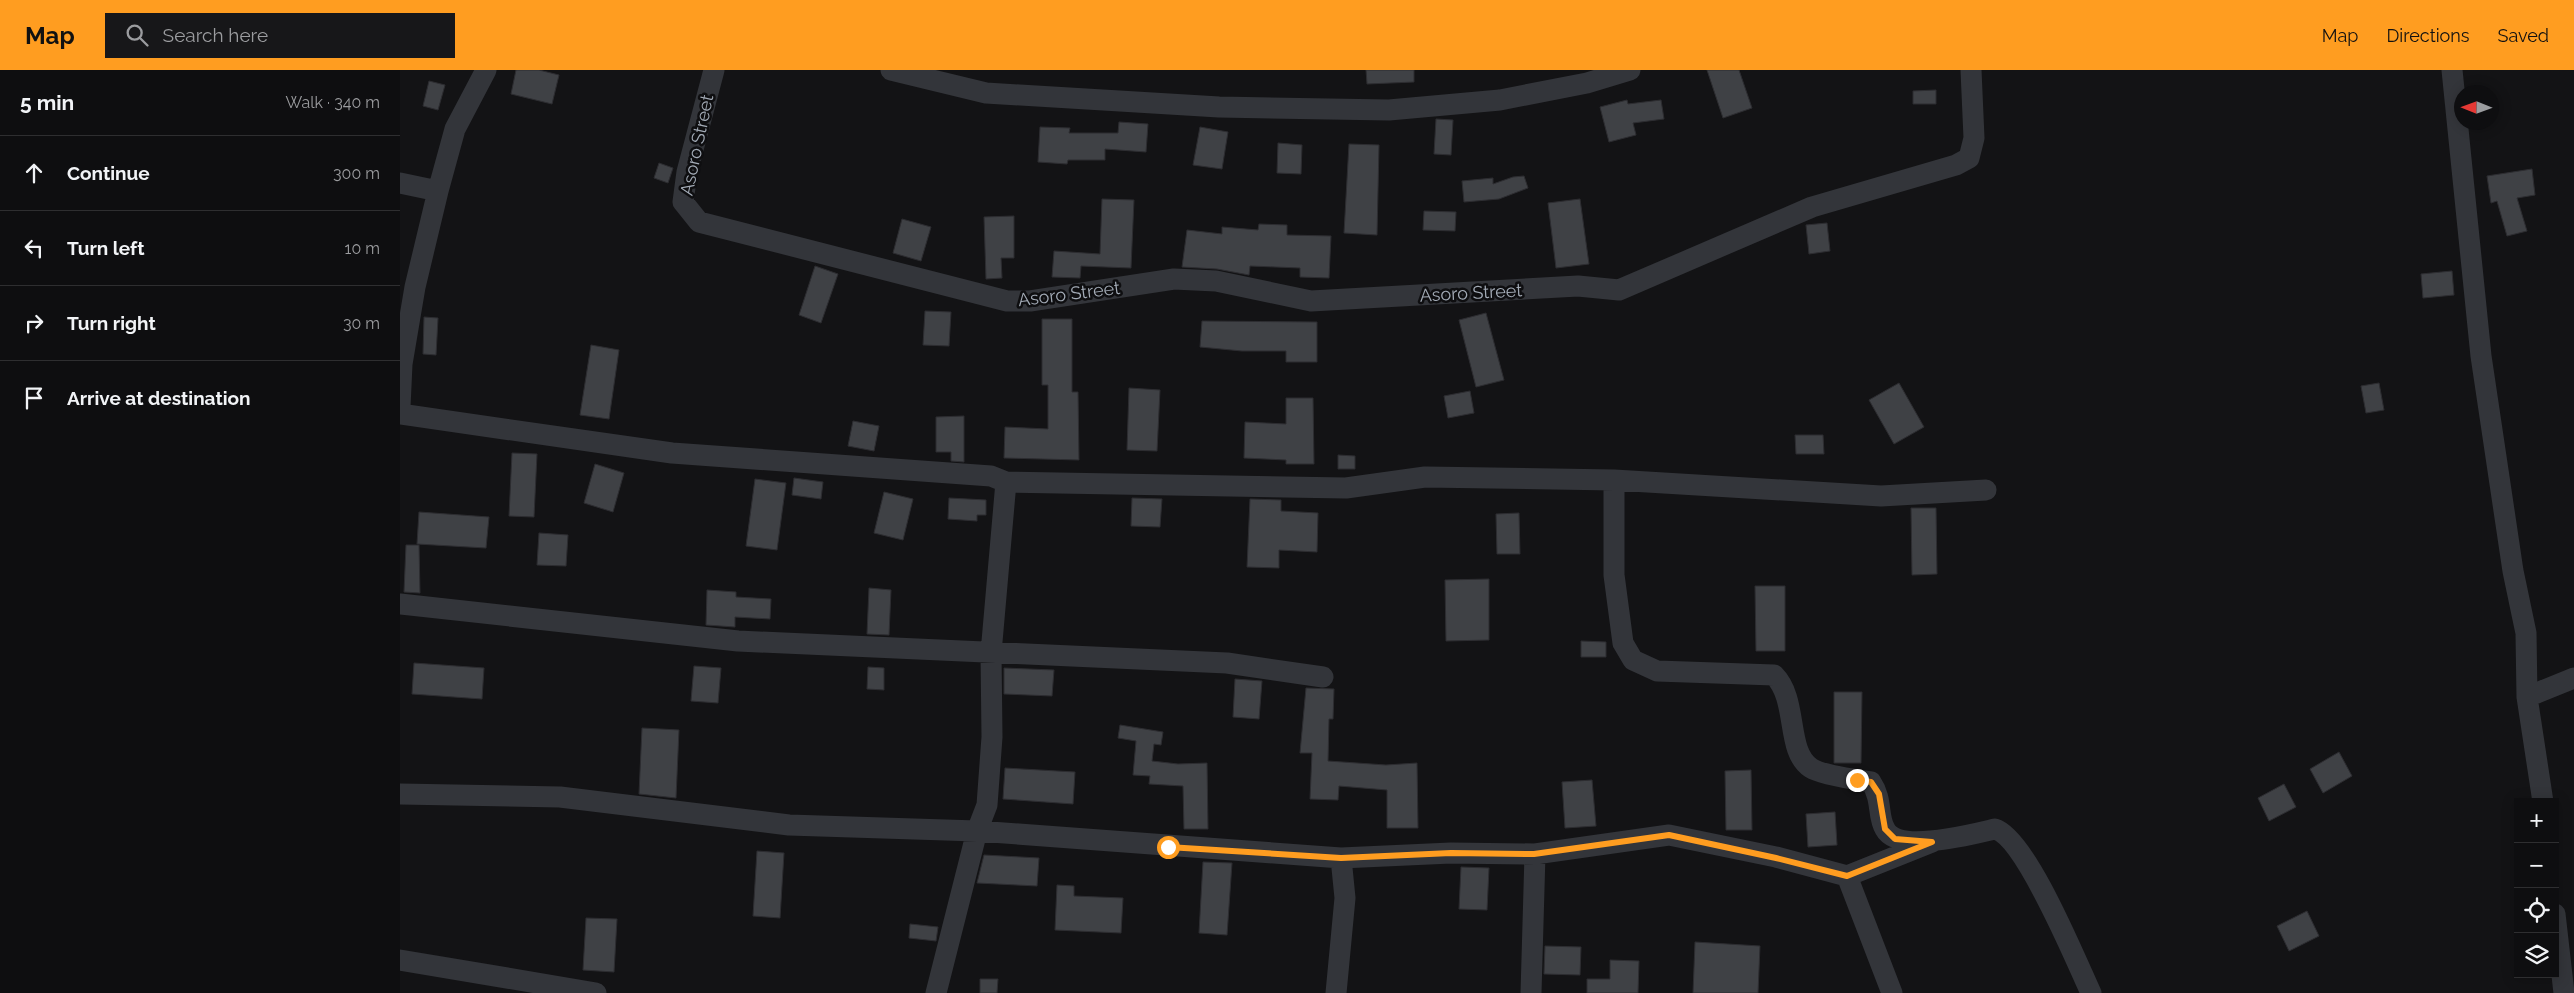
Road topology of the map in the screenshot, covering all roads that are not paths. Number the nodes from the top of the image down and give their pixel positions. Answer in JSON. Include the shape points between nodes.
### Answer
{"nodes":[{"id":1,"x":486,"y":70,"type":"edge"},
{"id":2,"x":714,"y":70,"type":"edge"},
{"id":3,"x":891,"y":70,"type":"edge"},
{"id":4,"x":1630,"y":70,"type":"edge"},
{"id":5,"x":1970,"y":70,"type":"edge"},
{"id":6,"x":2452,"y":70,"type":"edge"},
{"id":7,"x":400,"y":184,"type":"edge"},
{"id":8,"x":438,"y":191,"type":"junction"},
{"id":9,"x":401,"y":364,"type":"edge"},
{"id":10,"x":400,"y":407,"type":"edge"},
{"id":11,"x":400,"y":414,"type":"edge"},
{"id":12,"x":1614,"y":480,"type":"junction"},
{"id":13,"x":1006,"y":482,"type":"junction"},
{"id":14,"x":1986,"y":490,"type":"dead end"},
{"id":15,"x":400,"y":604,"type":"edge"},
{"id":16,"x":991,"y":653,"type":"junction"},
{"id":17,"x":1323,"y":677,"type":"dead end"},
{"id":18,"x":2574,"y":678,"type":"edge"},
{"id":19,"x":2527,"y":697,"type":"junction"},
{"id":20,"x":400,"y":794,"type":"edge"},
{"id":21,"x":2542,"y":798,"type":"edge"},
{"id":22,"x":977,"y":831,"type":"junction"},
{"id":23,"x":1932,"y":842,"type":"junction"},
{"id":24,"x":1534,"y":854,"type":"junction"},
{"id":25,"x":1341,"y":858,"type":"junction"},
{"id":26,"x":1847,"y":876,"type":"junction"},
{"id":27,"x":2557,"y":933,"type":"edge"},
{"id":28,"x":400,"y":960,"type":"edge"},
{"id":29,"x":596,"y":993,"type":"edge"},
{"id":30,"x":936,"y":993,"type":"edge"},
{"id":31,"x":1336,"y":993,"type":"edge"},
{"id":32,"x":1531,"y":993,"type":"edge"},
{"id":33,"x":1892,"y":993,"type":"edge"},
{"id":34,"x":2091,"y":993,"type":"edge"},
{"id":35,"x":2564,"y":993,"type":"edge"}],
"edges":[{"from":1,"to":8,"type":"street","via":[[455,129]]},
{"from":2,"to":5,"type":"street","name":"Asoro Street","via":[[687,172],[683,202],[699,222],[1007,301],[1030,301],[1174,279],[1216,281],[1311,301],[1578,286],[1619,290],[1812,207],[1956,165],[1969,158],[1974,138]]},
{"from":3,"to":4,"type":"street","via":[[986,93],[1219,107],[1390,110],[1500,100],[1586,83]]},
{"from":6,"to":19,"type":"street","via":[[2481,356],[2513,571],[2526,633]]},
{"from":7,"to":8,"type":"street"},
{"from":8,"to":9,"type":"street"},
{"from":9,"to":10,"type":"street"},
{"from":11,"to":13,"type":"street","via":[[672,453],[991,476]]},
{"from":12,"to":13,"type":"street","via":[[1425,477],[1346,488]]},
{"from":12,"to":14,"type":"street","via":[[1881,496]]},
{"from":12,"to":23,"type":"street","via":[[1614,575],[1623,643],[1634,660],[1657,671],[1774,675],[1788,696],[1799,757],[1812,769],[1871,782],[1879,794],[1885,829],[1895,839]]},
{"from":13,"to":16,"type":"street"},
{"from":15,"to":16,"type":"street","via":[[738,641]]},
{"from":16,"to":17,"type":"street","via":[[1227,663]]},
{"from":16,"to":22,"type":"street","via":[[991,756],[987,805]]},
{"from":18,"to":19,"type":"street"},
{"from":19,"to":21,"type":"street"},
{"from":20,"to":22,"type":"street","via":[[560,797],[789,825]]},
{"from":22,"to":25,"type":"street"},
{"from":22,"to":30,"type":"street"},
{"from":23,"to":26,"type":"street"},
{"from":23,"to":34,"type":"street","via":[[1996,830],[2003,832],[2018,849],[2040,886]]},
{"from":24,"to":25,"type":"street","via":[[1451,853]]},
{"from":24,"to":26,"type":"street","via":[[1669,835]]},
{"from":24,"to":32,"type":"street"},
{"from":25,"to":31,"type":"street","via":[[1345,898]]},
{"from":26,"to":33,"type":"street"},
{"from":27,"to":35,"type":"street"},
{"from":28,"to":29,"type":"street"}]}
